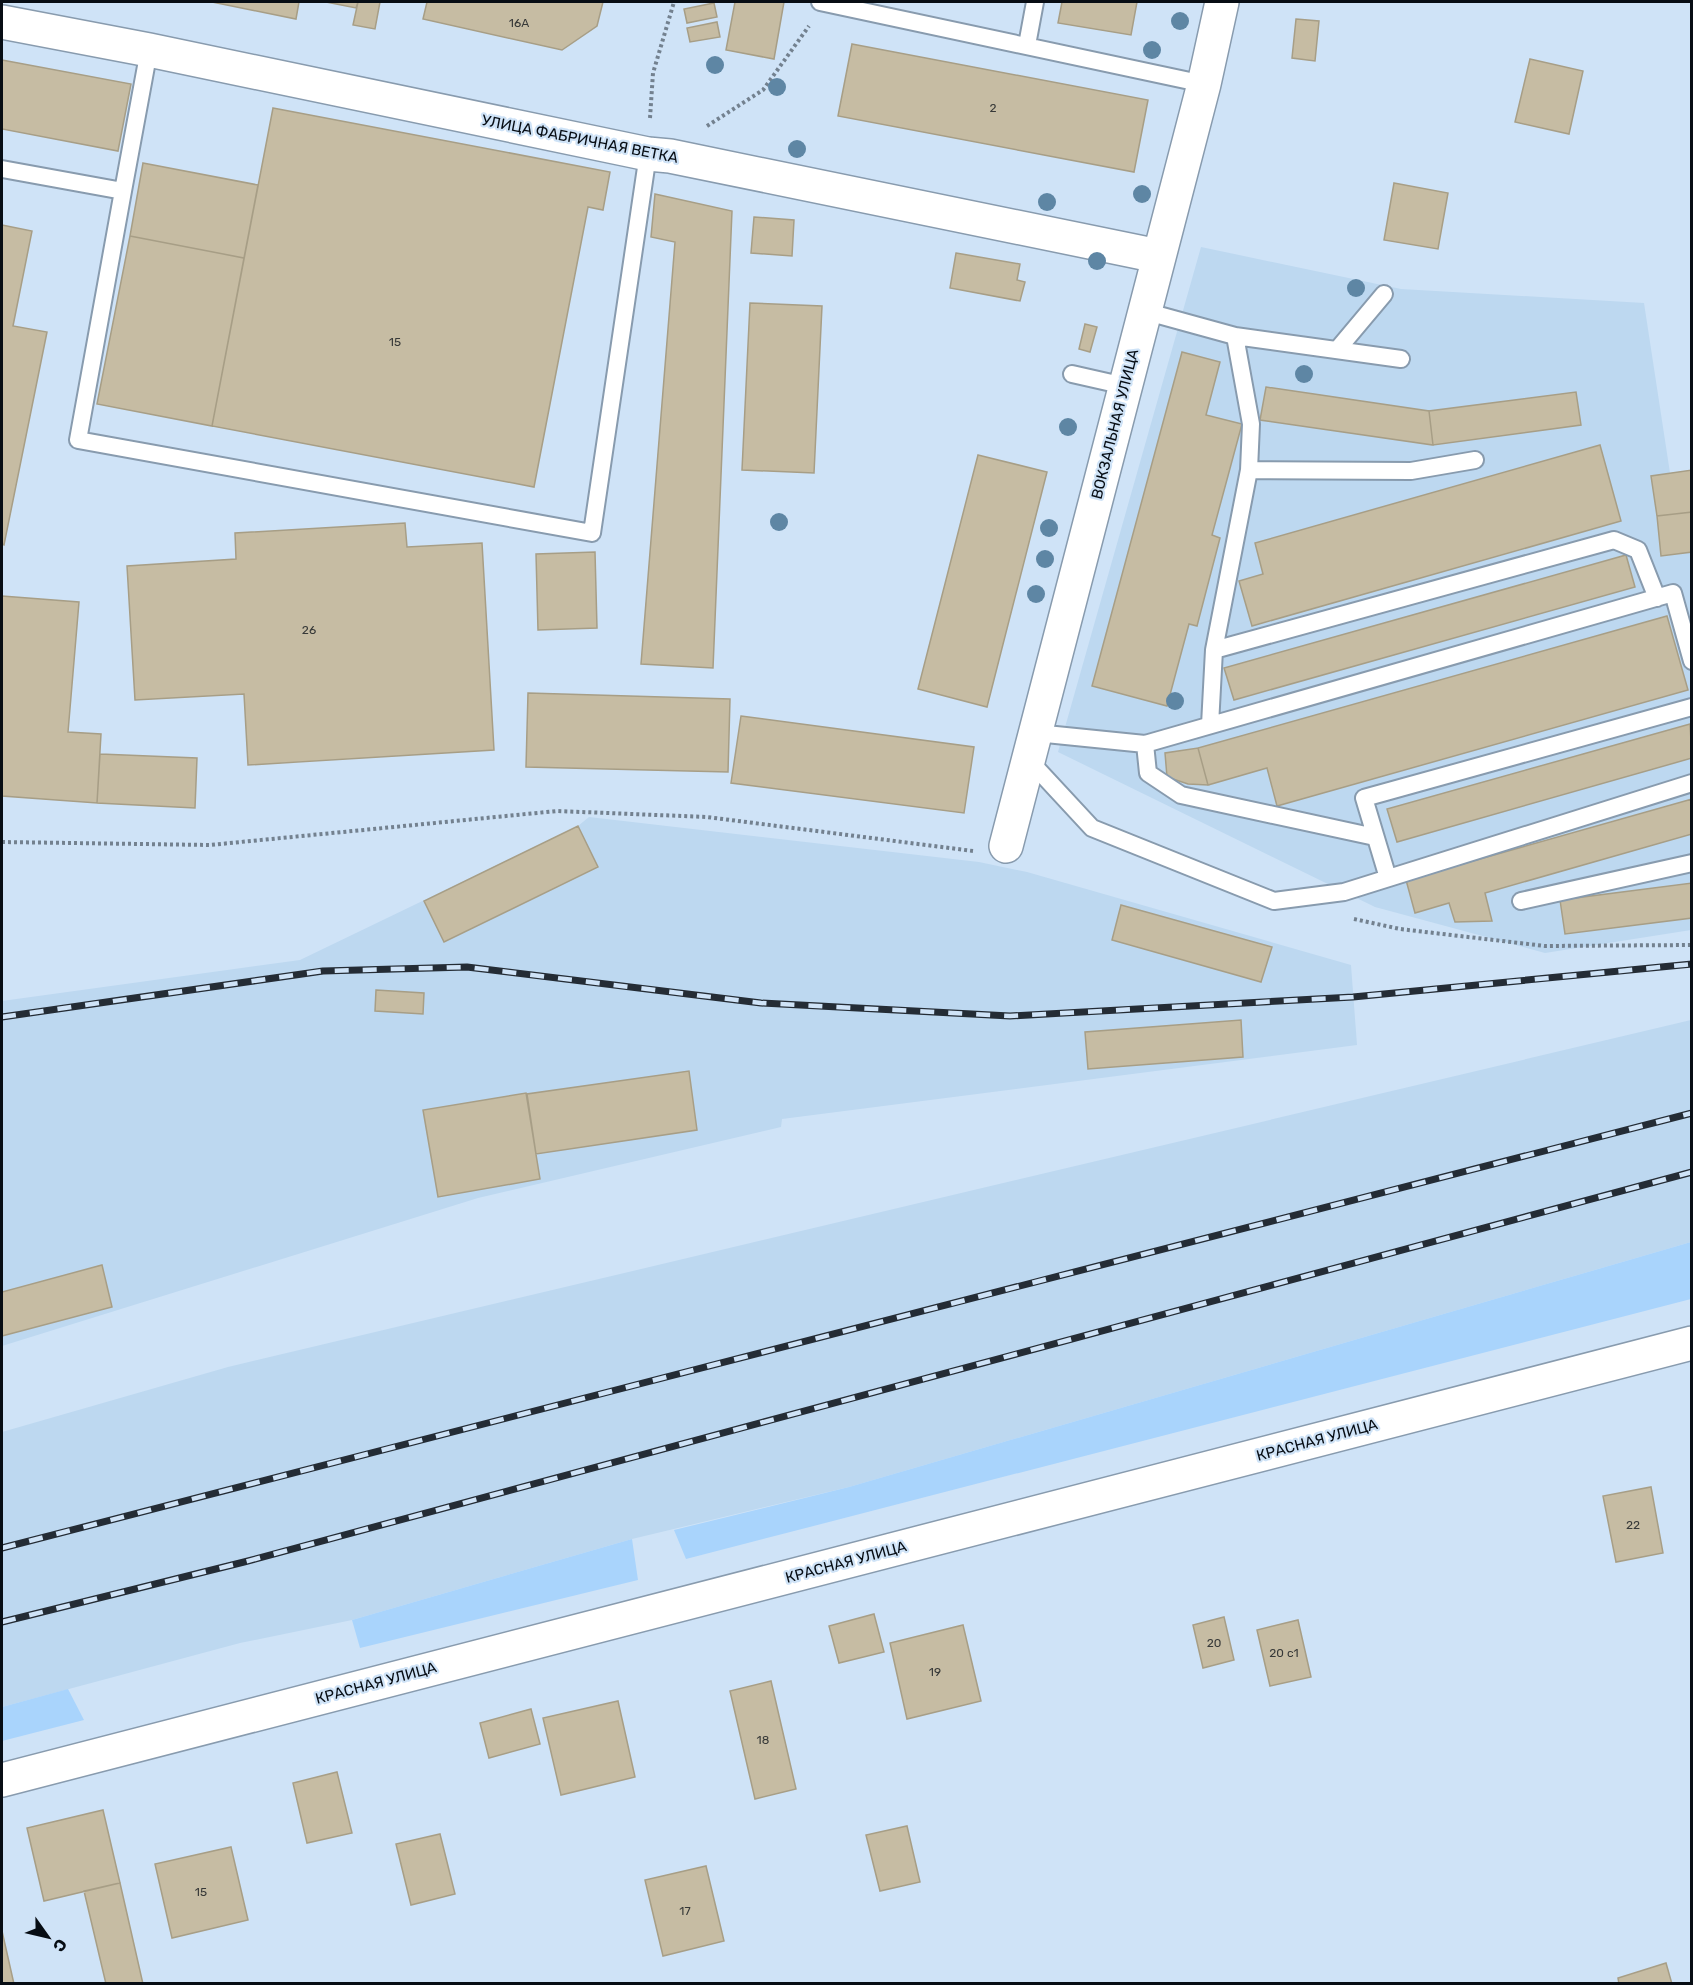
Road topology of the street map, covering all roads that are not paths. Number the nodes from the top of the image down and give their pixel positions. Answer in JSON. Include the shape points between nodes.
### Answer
{"nodes":[{"id":1,"x":823,"y":2,"type":"edge"},
{"id":2,"x":1035,"y":2,"type":"edge"},
{"id":3,"x":1222,"y":2,"type":"edge"},
{"id":4,"x":2,"y":22,"type":"edge"},
{"id":5,"x":1027,"y":45,"type":"junction"},
{"id":6,"x":149,"y":50,"type":"junction"},
{"id":7,"x":1204,"y":84,"type":"junction"},
{"id":8,"x":659,"y":155,"type":"junction"},
{"id":9,"x":2,"y":169,"type":"edge"},
{"id":10,"x":123,"y":191,"type":"junction"},
{"id":11,"x":1158,"y":256,"type":"junction"},
{"id":12,"x":1384,"y":294,"type":"dead end"},
{"id":13,"x":1144,"y":311,"type":"junction"},
{"id":14,"x":1235,"y":336,"type":"junction"},
{"id":15,"x":1337,"y":350,"type":"junction"},
{"id":16,"x":1401,"y":359,"type":"dead end"},
{"id":17,"x":1072,"y":374,"type":"dead end"},
{"id":18,"x":1125,"y":386,"type":"junction"},
{"id":19,"x":1475,"y":460,"type":"dead end"},
{"id":20,"x":1249,"y":470,"type":"junction"},
{"id":21,"x":1657,"y":598,"type":"junction"},
{"id":22,"x":1214,"y":650,"type":"junction"},
{"id":23,"x":1692,"y":661,"type":"edge"},
{"id":24,"x":1692,"y":707,"type":"edge"},
{"id":25,"x":1210,"y":725,"type":"junction"},
{"id":26,"x":1145,"y":744,"type":"junction"},
{"id":27,"x":1032,"y":746,"type":"junction"},
{"id":28,"x":1692,"y":783,"type":"edge"},
{"id":29,"x":1376,"y":837,"type":"junction"},
{"id":30,"x":1006,"y":846,"type":"road end"},
{"id":31,"x":1692,"y":863,"type":"edge"},
{"id":32,"x":1388,"y":878,"type":"junction"},
{"id":33,"x":1521,"y":901,"type":"dead end"},
{"id":34,"x":1692,"y":1343,"type":"edge"},
{"id":35,"x":2,"y":1780,"type":"edge"}],
"edges":[{"from":1,"to":5,"type":"lane"},
{"from":2,"to":5,"type":"lane"},
{"from":3,"to":7,"type":"street","name":"ВОКЗАЛЬНАЯ УЛИЦА"},
{"from":4,"to":6,"type":"street","name":"УЛИЦА ФАБРИЧНАЯ ВЕТКА"},
{"from":5,"to":7,"type":"lane"},
{"from":6,"to":8,"type":"street","name":"УЛИЦА ФАБРИЧНАЯ ВЕТКА"},
{"from":6,"to":10,"type":"lane"},
{"from":7,"to":11,"type":"street","name":"ВОКЗАЛЬНАЯ УЛИЦА"},
{"from":8,"to":10,"type":"lane","via":[[592,532],[78,440]]},
{"from":8,"to":11,"type":"street","name":"УЛИЦА ФАБРИЧНАЯ ВЕТКА"},
{"from":9,"to":10,"type":"lane"},
{"from":11,"to":13,"type":"street","name":"ВОКЗАЛЬНАЯ УЛИЦА"},
{"from":12,"to":15,"type":"lane"},
{"from":13,"to":14,"type":"lane"},
{"from":13,"to":18,"type":"street","name":"ВОКЗАЛЬНАЯ УЛИЦА"},
{"from":14,"to":15,"type":"lane"},
{"from":14,"to":20,"type":"lane","via":[[1251,424]]},
{"from":15,"to":16,"type":"lane"},
{"from":17,"to":18,"type":"lane"},
{"from":18,"to":27,"type":"street","name":"ВОКЗАЛЬНАЯ УЛИЦА"},
{"from":19,"to":20,"type":"lane","via":[[1411,471]]},
{"from":20,"to":22,"type":"lane"},
{"from":21,"to":22,"type":"lane","via":[[1638,550],[1614,540]]},
{"from":21,"to":23,"type":"lane","via":[[1673,593]]},
{"from":21,"to":25,"type":"lane"},
{"from":22,"to":25,"type":"lane"},
{"from":24,"to":29,"type":"lane","via":[[1364,798]]},
{"from":25,"to":26,"type":"lane"},
{"from":26,"to":27,"type":"lane"},
{"from":26,"to":29,"type":"lane","via":[[1148,773],[1181,795]]},
{"from":27,"to":30,"type":"street","name":"ВОКЗАЛЬНАЯ УЛИЦА"},
{"from":27,"to":32,"type":"lane","via":[[1092,828],[1274,901],[1344,892]]},
{"from":28,"to":32,"type":"lane"},
{"from":29,"to":32,"type":"lane"},
{"from":31,"to":33,"type":"lane"},
{"from":34,"to":35,"type":"street","name":"КРАСНАЯ УЛИЦА"}]}
